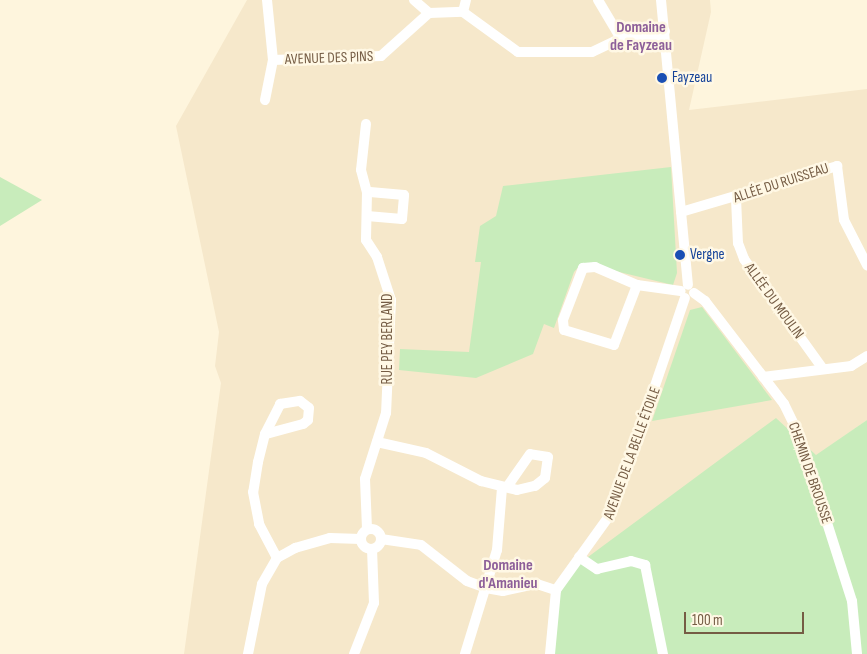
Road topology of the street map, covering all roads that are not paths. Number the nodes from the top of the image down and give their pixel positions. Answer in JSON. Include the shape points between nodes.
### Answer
{"nodes":[{"id":1,"x":267,"y":0,"type":"edge"},
{"id":2,"x":414,"y":0,"type":"edge"},
{"id":3,"x":466,"y":0,"type":"edge"},
{"id":4,"x":598,"y":0,"type":"edge"},
{"id":5,"x":661,"y":0,"type":"edge"},
{"id":6,"x":463,"y":12,"type":"junction"},
{"id":7,"x":429,"y":13,"type":"junction"},
{"id":8,"x":665,"y":36,"type":"junction"},
{"id":9,"x":620,"y":37,"type":"junction"},
{"id":10,"x":273,"y":60,"type":"junction"},
{"id":11,"x":264,"y":100,"type":"dead end"},
{"id":12,"x":366,"y":124,"type":"dead end"},
{"id":13,"x":367,"y":192,"type":"junction"},
{"id":14,"x":736,"y":198,"type":"junction"},
{"id":15,"x":681,"y":212,"type":"junction"},
{"id":16,"x":367,"y":216,"type":"junction"},
{"id":17,"x":867,"y":265,"type":"edge"},
{"id":18,"x":637,"y":285,"type":"junction"},
{"id":19,"x":687,"y":292,"type":"junction"},
{"id":20,"x":867,"y":356,"type":"edge"},
{"id":21,"x":823,"y":370,"type":"junction"},
{"id":22,"x":763,"y":378,"type":"junction"},
{"id":23,"x":265,"y":434,"type":"dead end"},
{"id":24,"x":377,"y":442,"type":"junction"},
{"id":25,"x":367,"y":529,"type":"junction"},
{"id":26,"x":361,"y":539,"type":"junction"},
{"id":27,"x":382,"y":539,"type":"junction"},
{"id":28,"x":372,"y":549,"type":"junction"},
{"id":29,"x":579,"y":557,"type":"junction"},
{"id":30,"x":277,"y":558,"type":"junction"},
{"id":31,"x":486,"y":588,"type":"junction"},
{"id":32,"x":556,"y":590,"type":"junction"},
{"id":33,"x":248,"y":654,"type":"edge"},
{"id":34,"x":354,"y":654,"type":"edge"},
{"id":35,"x":465,"y":654,"type":"edge"},
{"id":36,"x":550,"y":654,"type":"edge"},
{"id":37,"x":663,"y":654,"type":"edge"},
{"id":38,"x":857,"y":654,"type":"edge"}],
"edges":[{"from":1,"to":10,"type":"street","name":"AVENUE DES PINS"},
{"from":2,"to":7,"type":"street"},
{"from":3,"to":6,"type":"street"},
{"from":4,"to":9,"type":"street"},
{"from":5,"to":8,"type":"street","name":"AVENUE DE LA BELLE ÉTOILE"},
{"from":6,"to":7,"type":"street"},
{"from":6,"to":9,"type":"street","via":[[518,52],[598,51]]},
{"from":7,"to":10,"type":"street","name":"AVENUE DES PINS","via":[[381,56]]},
{"from":8,"to":9,"type":"street"},
{"from":8,"to":15,"type":"street","name":"AVENUE DE LA BELLE ÉTOILE"},
{"from":10,"to":11,"type":"street"},
{"from":12,"to":13,"type":"street","name":"RUE PEY BERLAND","via":[[361,170]]},
{"from":13,"to":16,"type":"street","name":"RUE PEY BERLAND"},
{"from":13,"to":16,"type":"street","via":[[404,195],[402,219]]},
{"from":14,"to":15,"type":"street","name":"ALLÉE DU RUISSEAU"},
{"from":14,"to":17,"type":"street","name":"ALLÉE DU RUISSEAU","via":[[837,166],[844,220]]},
{"from":14,"to":21,"type":"street","name":"ALLÉE DU MOULIN","via":[[738,243],[744,259]]},
{"from":15,"to":19,"type":"street","name":"AVENUE DE LA BELLE ÉTOILE"},
{"from":16,"to":24,"type":"street","name":"RUE PEY BERLAND","via":[[366,240],[378,257],[391,300],[389,384]]},
{"from":18,"to":18,"type":"street","via":[[595,268],[583,268],[563,320],[564,330],[614,345]]},
{"from":18,"to":19,"type":"street"},
{"from":19,"to":22,"type":"street","name":"CHEMIN DE BROUSSE","via":[[705,301]]},
{"from":19,"to":29,"type":"street","name":"AVENUE DE LA BELLE ÉTOILE","via":[[612,512]]},
{"from":20,"to":21,"type":"street","via":[[851,366]]},
{"from":21,"to":22,"type":"street"},
{"from":22,"to":38,"type":"street","name":"CHEMIN DE BROUSSE","via":[[784,404],[812,470],[852,601]]},
{"from":23,"to":30,"type":"street","via":[[253,492],[259,524]]},
{"from":24,"to":25,"type":"street","name":"RUE PEY BERLAND","via":[[364,479]]},
{"from":24,"to":31,"type":"street","via":[[426,453],[505,488],[497,550]]},
{"from":25,"to":26,"type":"street"},
{"from":25,"to":27,"type":"street","via":[[377,530]]},
{"from":26,"to":28,"type":"street"},
{"from":26,"to":30,"type":"street","via":[[330,538],[295,548]]},
{"from":27,"to":28,"type":"street"},
{"from":27,"to":31,"type":"street","via":[[421,545],[468,581]]},
{"from":28,"to":34,"type":"street","via":[[374,603]]},
{"from":29,"to":32,"type":"street","name":"AVENUE DE LA BELLE ÉTOILE"},
{"from":29,"to":37,"type":"street","via":[[596,569],[631,561],[645,565]]},
{"from":30,"to":33,"type":"street","via":[[262,584]]},
{"from":31,"to":32,"type":"street","via":[[503,591],[536,584]]},
{"from":31,"to":35,"type":"street"},
{"from":32,"to":36,"type":"street","name":"AVENUE DE LA BELLE ÉTOILE"}]}
